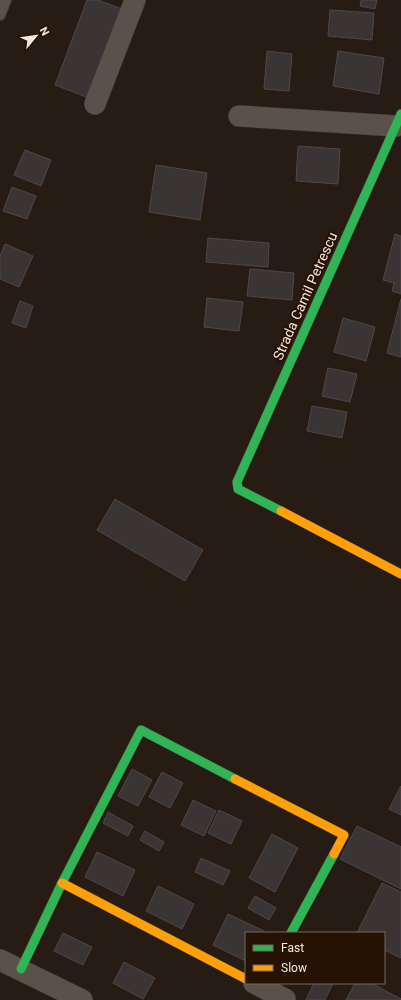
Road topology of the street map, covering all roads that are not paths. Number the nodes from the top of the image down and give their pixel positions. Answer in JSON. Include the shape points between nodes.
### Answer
{"nodes":[{"id":1,"x":6,"y":0,"type":"edge"},
{"id":2,"x":136,"y":0,"type":"edge"},
{"id":3,"x":0,"y":15,"type":"edge"},
{"id":4,"x":95,"y":104,"type":"dead end"},
{"id":5,"x":239,"y":116,"type":"dead end"},
{"id":6,"x":398,"y":120,"type":"edge"},
{"id":7,"x":401,"y":574,"type":"edge"},
{"id":8,"x":62,"y":883,"type":"junction"},
{"id":9,"x":293,"y":932,"type":"edge"},
{"id":10,"x":0,"y":960,"type":"edge"},
{"id":11,"x":21,"y":969,"type":"junction"},
{"id":12,"x":245,"y":977,"type":"edge"},
{"id":13,"x":259,"y":984,"type":"edge"},
{"id":14,"x":82,"y":1000,"type":"edge"},
{"id":15,"x":284,"y":1000,"type":"edge"}],
"edges":[{"from":1,"to":3,"type":"lane"},
{"from":2,"to":4,"type":"street"},
{"from":5,"to":6,"type":"street"},
{"from":6,"to":7,"type":"street","name":"Strada Camil Petrescu","via":[[238,482],[238,489]]},
{"from":8,"to":9,"type":"street","via":[[141,730],[344,835]]},
{"from":8,"to":11,"type":"street"},
{"from":8,"to":12,"type":"street"},
{"from":10,"to":11,"type":"street"},
{"from":11,"to":14,"type":"street"},
{"from":13,"to":15,"type":"street"}]}
